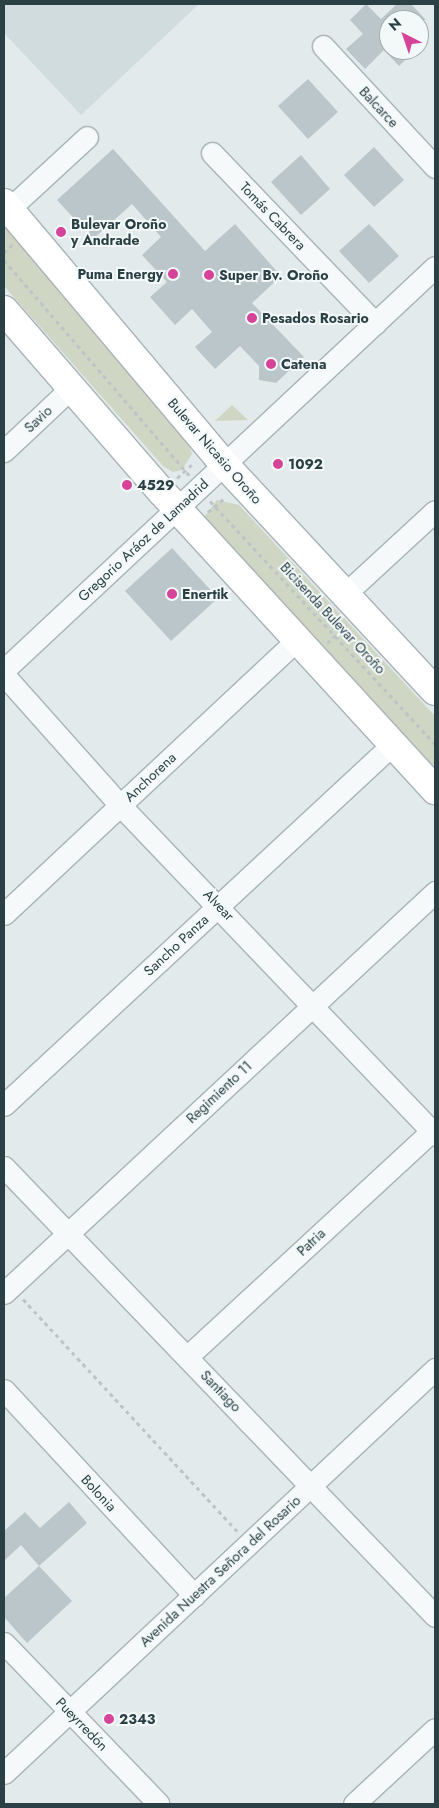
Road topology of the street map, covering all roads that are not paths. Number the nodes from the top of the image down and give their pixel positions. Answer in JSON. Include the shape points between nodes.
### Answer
{"nodes":[{"id":1,"x":323,"y":46,"type":"dead end"},
{"id":2,"x":87,"y":137,"type":"dead end"},
{"id":3,"x":212,"y":153,"type":"dead end"},
{"id":4,"x":435,"y":167,"type":"edge"},
{"id":5,"x":6,"y":206,"type":"edge"},
{"id":6,"x":435,"y":267,"type":"edge"},
{"id":7,"x":4,"y":310,"type":"edge"},
{"id":8,"x":375,"y":323,"type":"junction"},
{"id":9,"x":72,"y":387,"type":"junction"},
{"id":10,"x":4,"y":451,"type":"edge"},
{"id":11,"x":225,"y":465,"type":"junction"},
{"id":12,"x":177,"y":508,"type":"junction"},
{"id":13,"x":435,"y":511,"type":"edge"},
{"id":14,"x":354,"y":603,"type":"junction"},
{"id":15,"x":304,"y":649,"type":"junction"},
{"id":16,"x":4,"y":670,"type":"edge"},
{"id":17,"x":4,"y":675,"type":"edge"},
{"id":18,"x":435,"y":691,"type":"edge"},
{"id":19,"x":393,"y":744,"type":"junction"},
{"id":20,"x":435,"y":790,"type":"edge"},
{"id":21,"x":120,"y":805,"type":"junction"},
{"id":22,"x":435,"y":892,"type":"edge"},
{"id":23,"x":220,"y":905,"type":"junction"},
{"id":24,"x":4,"y":914,"type":"edge"},
{"id":25,"x":313,"y":1005,"type":"junction"},
{"id":26,"x":4,"y":1105,"type":"edge"},
{"id":27,"x":434,"y":1131,"type":"edge"},
{"id":28,"x":4,"y":1167,"type":"edge"},
{"id":29,"x":68,"y":1234,"type":"junction"},
{"id":30,"x":8,"y":1290,"type":"edge"},
{"id":31,"x":188,"y":1356,"type":"junction"},
{"id":32,"x":435,"y":1369,"type":"edge"},
{"id":33,"x":4,"y":1390,"type":"edge"},
{"id":34,"x":311,"y":1485,"type":"junction"},
{"id":35,"x":194,"y":1595,"type":"junction"},
{"id":36,"x":435,"y":1616,"type":"edge"},
{"id":37,"x":4,"y":1643,"type":"edge"},
{"id":38,"x":70,"y":1711,"type":"junction"},
{"id":39,"x":435,"y":1729,"type":"edge"},
{"id":40,"x":4,"y":1773,"type":"edge"},
{"id":41,"x":159,"y":1804,"type":"edge"},
{"id":42,"x":354,"y":1804,"type":"edge"}],
"edges":[{"from":1,"to":4,"type":"street","name":"Balcarce"},
{"from":2,"to":5,"type":"street"},
{"from":3,"to":8,"type":"street","name":"Tomás Cabrera"},
{"from":5,"to":11,"type":"main road","name":"Bulevar Nicasio Oroño"},
{"from":6,"to":8,"type":"street","name":"Gregorio Aráoz de Lamadrid"},
{"from":7,"to":9,"type":"main road"},
{"from":8,"to":11,"type":"street","name":"Gregorio Aráoz de Lamadrid"},
{"from":9,"to":10,"type":"street","name":"Savio"},
{"from":9,"to":12,"type":"main road"},
{"from":11,"to":12,"type":"street","name":"Gregorio Aráoz de Lamadrid"},
{"from":11,"to":14,"type":"main road","name":"Bulevar Nicasio Oroño"},
{"from":12,"to":15,"type":"main road"},
{"from":12,"to":16,"type":"street","name":"Gregorio Aráoz de Lamadrid"},
{"from":13,"to":14,"type":"street"},
{"from":14,"to":18,"type":"main road","name":"Bulevar Nicasio Oroño"},
{"from":15,"to":19,"type":"main road"},
{"from":15,"to":21,"type":"street","name":"Anchorena"},
{"from":17,"to":21,"type":"street","name":"Alvear"},
{"from":19,"to":20,"type":"main road"},
{"from":19,"to":23,"type":"street","name":"Sancho Panza"},
{"from":21,"to":23,"type":"street","name":"Alvear"},
{"from":21,"to":24,"type":"street","name":"Anchorena"},
{"from":22,"to":25,"type":"street","name":"Regimiento 11"},
{"from":23,"to":25,"type":"street","name":"Alvear"},
{"from":23,"to":26,"type":"street","name":"Sancho Panza"},
{"from":25,"to":27,"type":"street","name":"Alvear"},
{"from":25,"to":29,"type":"street","name":"Regimiento 11"},
{"from":27,"to":31,"type":"street","name":"Patria"},
{"from":28,"to":29,"type":"street","name":"Santiago"},
{"from":29,"to":30,"type":"street","name":"Regimiento 11"},
{"from":29,"to":31,"type":"street","name":"Santiago"},
{"from":31,"to":34,"type":"street","name":"Santiago"},
{"from":32,"to":34,"type":"street","name":"Avenida Nuestra Señora del Rosario"},
{"from":33,"to":35,"type":"street","name":"Bolonia"},
{"from":34,"to":35,"type":"street","name":"Avenida Nuestra Señora del Rosario"},
{"from":34,"to":36,"type":"street","name":"Santiago"},
{"from":35,"to":38,"type":"street","name":"Avenida Nuestra Señora del Rosario"},
{"from":37,"to":38,"type":"street","name":"Pueyrredón"},
{"from":38,"to":40,"type":"street","name":"Avenida Nuestra Señora del Rosario"},
{"from":38,"to":41,"type":"street","name":"Pueyrredón"},
{"from":39,"to":42,"type":"street"}]}
